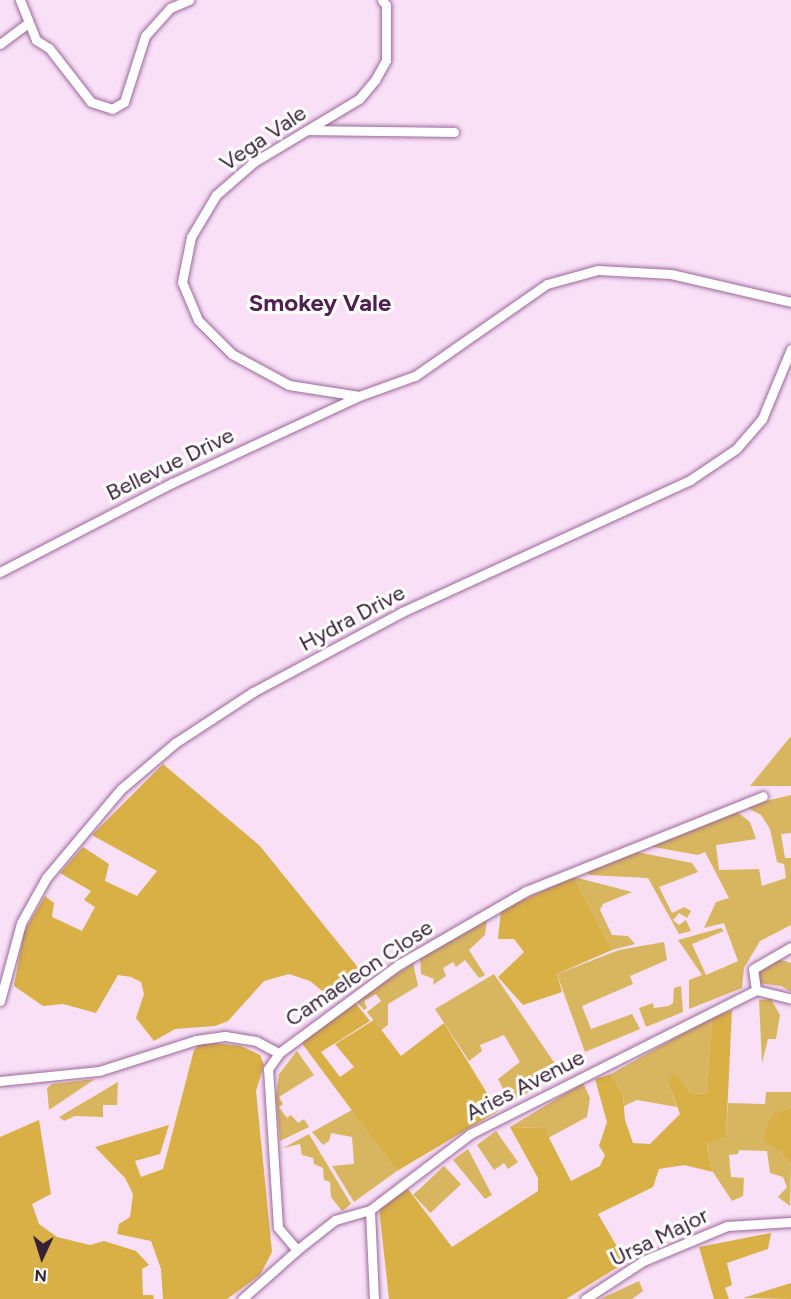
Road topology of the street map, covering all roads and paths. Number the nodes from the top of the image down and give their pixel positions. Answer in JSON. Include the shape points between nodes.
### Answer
{"nodes":[{"id":1,"x":20,"y":0,"type":"edge"},
{"id":2,"x":189,"y":0,"type":"edge"},
{"id":3,"x":382,"y":0,"type":"edge"},
{"id":4,"x":27,"y":24,"type":"junction"},
{"id":5,"x":0,"y":44,"type":"edge"},
{"id":6,"x":308,"y":130,"type":"junction"},
{"id":7,"x":454,"y":132,"type":"dead end"},
{"id":8,"x":791,"y":302,"type":"edge"},
{"id":9,"x":791,"y":349,"type":"edge"},
{"id":10,"x":359,"y":396,"type":"junction"},
{"id":11,"x":0,"y":572,"type":"edge"},
{"id":12,"x":763,"y":796,"type":"dead end"},
{"id":13,"x":791,"y":947,"type":"edge"},
{"id":14,"x":756,"y":990,"type":"junction"},
{"id":15,"x":791,"y":999,"type":"edge"},
{"id":16,"x":0,"y":1001,"type":"edge"},
{"id":17,"x":279,"y":1053,"type":"junction"},
{"id":18,"x":0,"y":1081,"type":"edge"},
{"id":19,"x":370,"y":1210,"type":"junction"},
{"id":20,"x":791,"y":1222,"type":"edge"},
{"id":21,"x":297,"y":1250,"type":"junction"},
{"id":22,"x":242,"y":1299,"type":"edge"},
{"id":23,"x":374,"y":1299,"type":"edge"},
{"id":24,"x":585,"y":1299,"type":"edge"}],
"edges":[{"from":1,"to":4,"type":"street"},
{"from":2,"to":4,"type":"street","via":[[170,8],[145,36],[124,102],[112,109],[91,102],[50,48],[36,40]]},
{"from":3,"to":6,"type":"street","name":"Vega Vale","via":[[386,5],[386,60],[375,80],[359,99]]},
{"from":4,"to":5,"type":"street"},
{"from":6,"to":7,"type":"street"},
{"from":6,"to":10,"type":"street","name":"Vega Vale","via":[[254,162],[216,195],[191,237],[182,282],[198,320],[232,354],[289,385]]},
{"from":8,"to":10,"type":"street","name":"Bellevue Drive","via":[[671,274],[598,270],[547,284],[415,376]]},
{"from":9,"to":16,"type":"street","name":"Hydra Drive","via":[[762,419],[736,449],[690,480],[402,612],[253,692],[176,743],[122,789],[46,878],[21,923]]},
{"from":10,"to":11,"type":"street","name":"Bellevue Drive","via":[[172,483]]},
{"from":12,"to":17,"type":"street","name":"Camaeleon Close","via":[[526,891],[398,965]]},
{"from":13,"to":14,"type":"street","via":[[753,969]]},
{"from":14,"to":15,"type":"street"},
{"from":14,"to":19,"type":"street","name":"Aries Avenue","via":[[470,1134]]},
{"from":17,"to":18,"type":"street","via":[[256,1041],[225,1036],[196,1040],[99,1071]]},
{"from":17,"to":21,"type":"street","name":"Camaeleon Close","via":[[268,1069],[278,1227]]},
{"from":19,"to":21,"type":"street","via":[[335,1220]]},
{"from":19,"to":23,"type":"street"},
{"from":20,"to":24,"type":"street","name":"Ursa Major","via":[[727,1226],[643,1262]]},
{"from":21,"to":22,"type":"street"}]}
